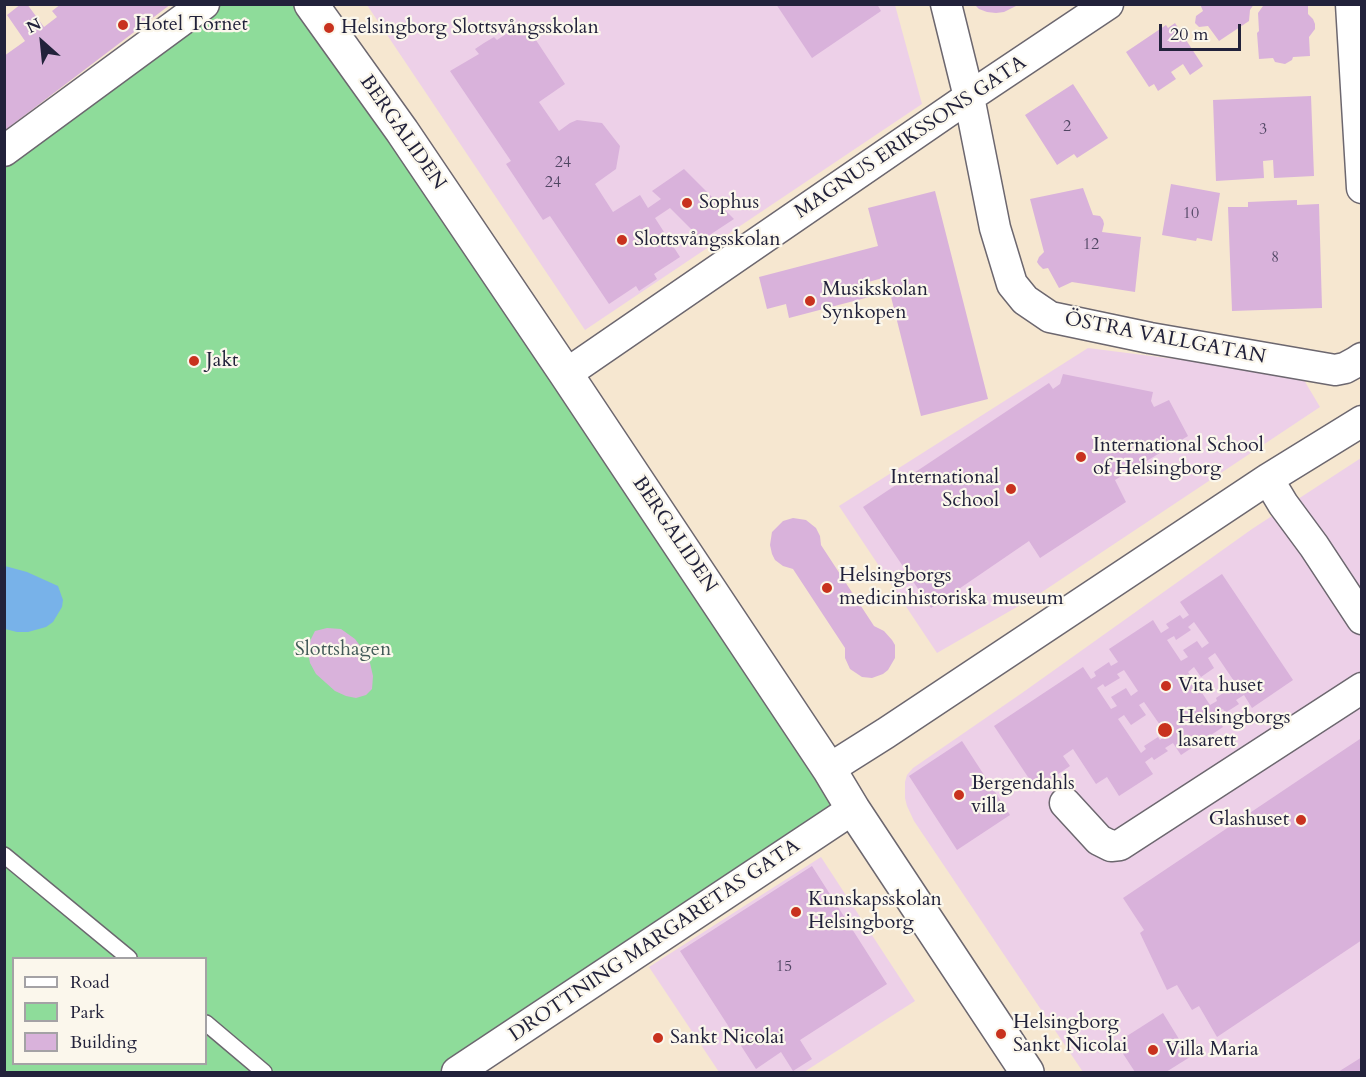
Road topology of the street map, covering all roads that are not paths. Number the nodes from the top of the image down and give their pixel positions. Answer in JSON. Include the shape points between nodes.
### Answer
{"nodes":[{"id":1,"x":204,"y":4,"type":"edge"},
{"id":2,"x":311,"y":4,"type":"edge"},
{"id":3,"x":946,"y":4,"type":"edge"},
{"id":4,"x":1108,"y":4,"type":"edge"},
{"id":5,"x":1351,"y":4,"type":"edge"},
{"id":6,"x":969,"y":98,"type":"junction"},
{"id":7,"x":4,"y":151,"type":"edge"},
{"id":8,"x":1362,"y":188,"type":"edge"},
{"id":9,"x":1362,"y":358,"type":"edge"},
{"id":10,"x":566,"y":374,"type":"junction"},
{"id":11,"x":1362,"y":421,"type":"edge"},
{"id":12,"x":1268,"y":479,"type":"junction"},
{"id":13,"x":1362,"y":619,"type":"edge"},
{"id":14,"x":1362,"y":688,"type":"edge"},
{"id":15,"x":830,"y":769,"type":"junction"},
{"id":16,"x":1065,"y":803,"type":"dead end"},
{"id":17,"x":853,"y":809,"type":"junction"},
{"id":18,"x":4,"y":855,"type":"edge"},
{"id":19,"x":128,"y":957,"type":"edge"},
{"id":20,"x":207,"y":1024,"type":"edge"},
{"id":21,"x":264,"y":1072,"type":"edge"},
{"id":22,"x":457,"y":1072,"type":"edge"},
{"id":23,"x":1027,"y":1072,"type":"edge"}],
"edges":[{"from":1,"to":7,"type":"street"},
{"from":2,"to":10,"type":"street","name":"BERGALIDEN"},
{"from":3,"to":6,"type":"street","name":"ÖSTRA VALLGATAN"},
{"from":4,"to":6,"type":"street","name":"MAGNUS ERIKSSONS GATA"},
{"from":5,"to":8,"type":"street"},
{"from":6,"to":9,"type":"street","name":"ÖSTRA VALLGATAN","via":[[995,228],[1011,284],[1025,300],[1050,317],[1335,370]]},
{"from":6,"to":10,"type":"street","name":"MAGNUS ERIKSSONS GATA"},
{"from":10,"to":15,"type":"street","name":"BERGALIDEN"},
{"from":11,"to":12,"type":"street"},
{"from":12,"to":13,"type":"street"},
{"from":12,"to":15,"type":"street"},
{"from":14,"to":16,"type":"street","via":[[1120,845],[1111,846],[1099,840]]},
{"from":15,"to":17,"type":"street","name":"BERGALIDEN"},
{"from":17,"to":22,"type":"street","name":"DROTTNING MARGARETAS GATA"},
{"from":17,"to":23,"type":"street","name":"BERGALIDEN"},
{"from":18,"to":19,"type":"lane"},
{"from":20,"to":21,"type":"lane"}]}
